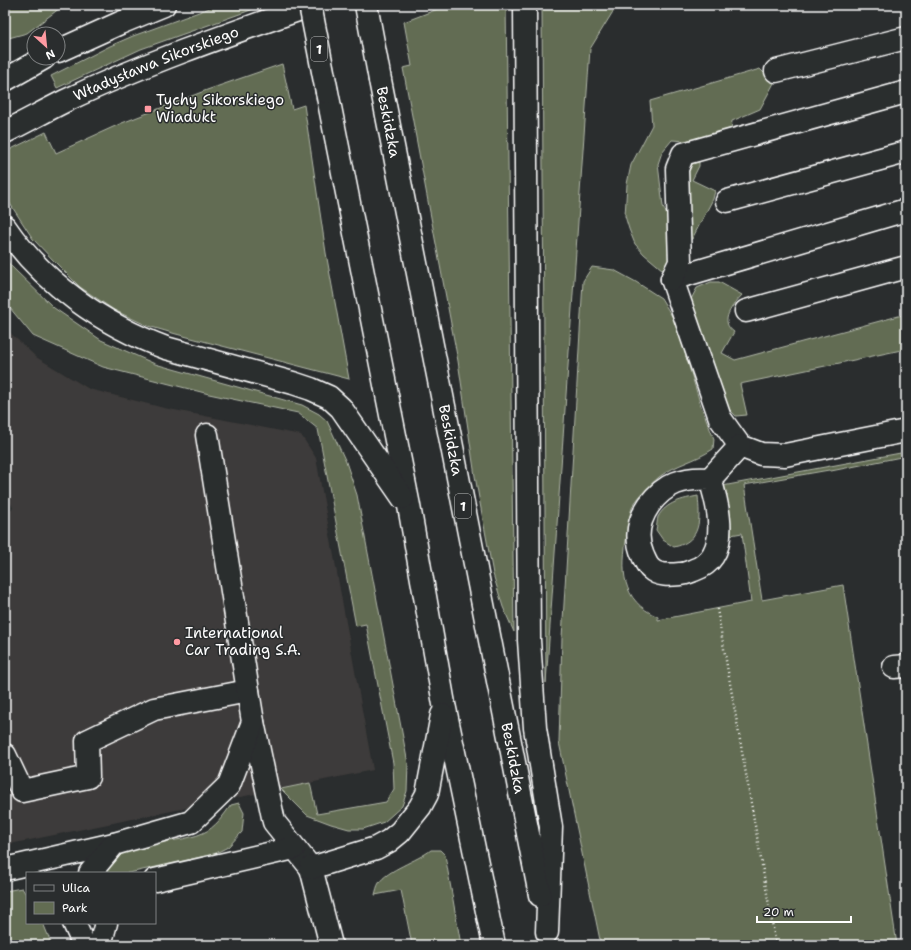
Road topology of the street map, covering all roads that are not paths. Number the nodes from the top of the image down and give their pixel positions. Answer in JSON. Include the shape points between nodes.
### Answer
{"nodes":[{"id":1,"x":164,"y":5,"type":"edge"},
{"id":2,"x":311,"y":5,"type":"edge"},
{"id":3,"x":366,"y":5,"type":"edge"},
{"id":4,"x":525,"y":5,"type":"edge"},
{"id":5,"x":906,"y":38,"type":"edge"},
{"id":6,"x":66,"y":47,"type":"edge"},
{"id":7,"x":30,"y":66,"type":"edge"},
{"id":8,"x":776,"y":71,"type":"dead end"},
{"id":9,"x":5,"y":80,"type":"edge"},
{"id":10,"x":906,"y":92,"type":"edge"},
{"id":11,"x":5,"y":132,"type":"edge"},
{"id":12,"x":906,"y":152,"type":"edge"},
{"id":13,"x":727,"y":201,"type":"dead end"},
{"id":14,"x":906,"y":210,"type":"edge"},
{"id":15,"x":5,"y":227,"type":"edge"},
{"id":16,"x":906,"y":267,"type":"edge"},
{"id":17,"x":672,"y":279,"type":"junction"},
{"id":18,"x":746,"y":311,"type":"dead end"},
{"id":19,"x":906,"y":431,"type":"edge"},
{"id":20,"x":207,"y":435,"type":"dead end"},
{"id":21,"x":740,"y":446,"type":"junction"},
{"id":22,"x":710,"y":479,"type":"junction"},
{"id":23,"x":408,"y":506,"type":"junction"},
{"id":24,"x":248,"y":691,"type":"junction"},
{"id":25,"x":444,"y":704,"type":"junction"},
{"id":26,"x":253,"y":722,"type":"junction"},
{"id":27,"x":5,"y":755,"type":"edge"},
{"id":28,"x":114,"y":844,"type":"junction"},
{"id":29,"x":294,"y":848,"type":"junction"},
{"id":30,"x":311,"y":868,"type":"junction"},
{"id":31,"x":5,"y":869,"type":"edge"},
{"id":32,"x":91,"y":872,"type":"edge"},
{"id":33,"x":156,"y":880,"type":"edge"},
{"id":34,"x":74,"y":924,"type":"edge"},
{"id":35,"x":106,"y":924,"type":"edge"},
{"id":36,"x":548,"y":938,"type":"edge"},
{"id":37,"x":84,"y":945,"type":"edge"},
{"id":38,"x":100,"y":945,"type":"edge"},
{"id":39,"x":332,"y":945,"type":"edge"},
{"id":40,"x":494,"y":945,"type":"edge"}],
"edges":[{"from":1,"to":6,"type":"main road"},
{"from":2,"to":11,"type":"main road","name":"Władysława Sikorskiego","via":[[124,76],[64,102]]},
{"from":2,"to":23,"type":"main road","number":"1","bridge":true},
{"from":3,"to":36,"type":"main road","name":"Beskidzka","number":"1","bridge":true},
{"from":4,"to":36,"type":"main road","via":[[529,640],[535,728],[551,827]]},
{"from":5,"to":8,"type":"main road"},
{"from":7,"to":9,"type":"main road"},
{"from":10,"to":17,"type":"main road","via":[[683,154],[676,169],[680,262]]},
{"from":12,"to":13,"type":"main road"},
{"from":14,"to":17,"type":"main road"},
{"from":15,"to":23,"type":"main road","via":[[28,256],[68,293],[87,308],[122,328],[166,348],[293,383],[329,397],[341,408]]},
{"from":16,"to":18,"type":"main road"},
{"from":17,"to":21,"type":"main road","via":[[720,418]]},
{"from":19,"to":21,"type":"main road","via":[[785,455],[761,454]]},
{"from":20,"to":24,"type":"main road"},
{"from":21,"to":22,"type":"main road"},
{"from":22,"to":22,"type":"main road","via":[[719,517],[717,545],[712,556],[702,568],[683,574],[664,575],[651,569],[639,548],[639,524],[645,511],[663,489],[688,479]]},
{"from":23,"to":25,"type":"main road","number":"1"},
{"from":24,"to":26,"type":"main road"},
{"from":24,"to":27,"type":"main road","via":[[154,709],[87,741],[88,777],[22,791]]},
{"from":25,"to":30,"type":"main road","via":[[427,794],[410,820],[389,841],[376,848]]},
{"from":25,"to":40,"type":"main road","number":"1"},
{"from":26,"to":28,"type":"main road","via":[[229,785],[191,822]]},
{"from":26,"to":29,"type":"main road","via":[[274,822]]},
{"from":28,"to":31,"type":"main road"},
{"from":28,"to":32,"type":"main road"},
{"from":29,"to":30,"type":"main road"},
{"from":29,"to":33,"type":"main road"},
{"from":30,"to":39,"type":"main road"},
{"from":34,"to":37,"type":"main road"},
{"from":35,"to":38,"type":"main road"}]}
